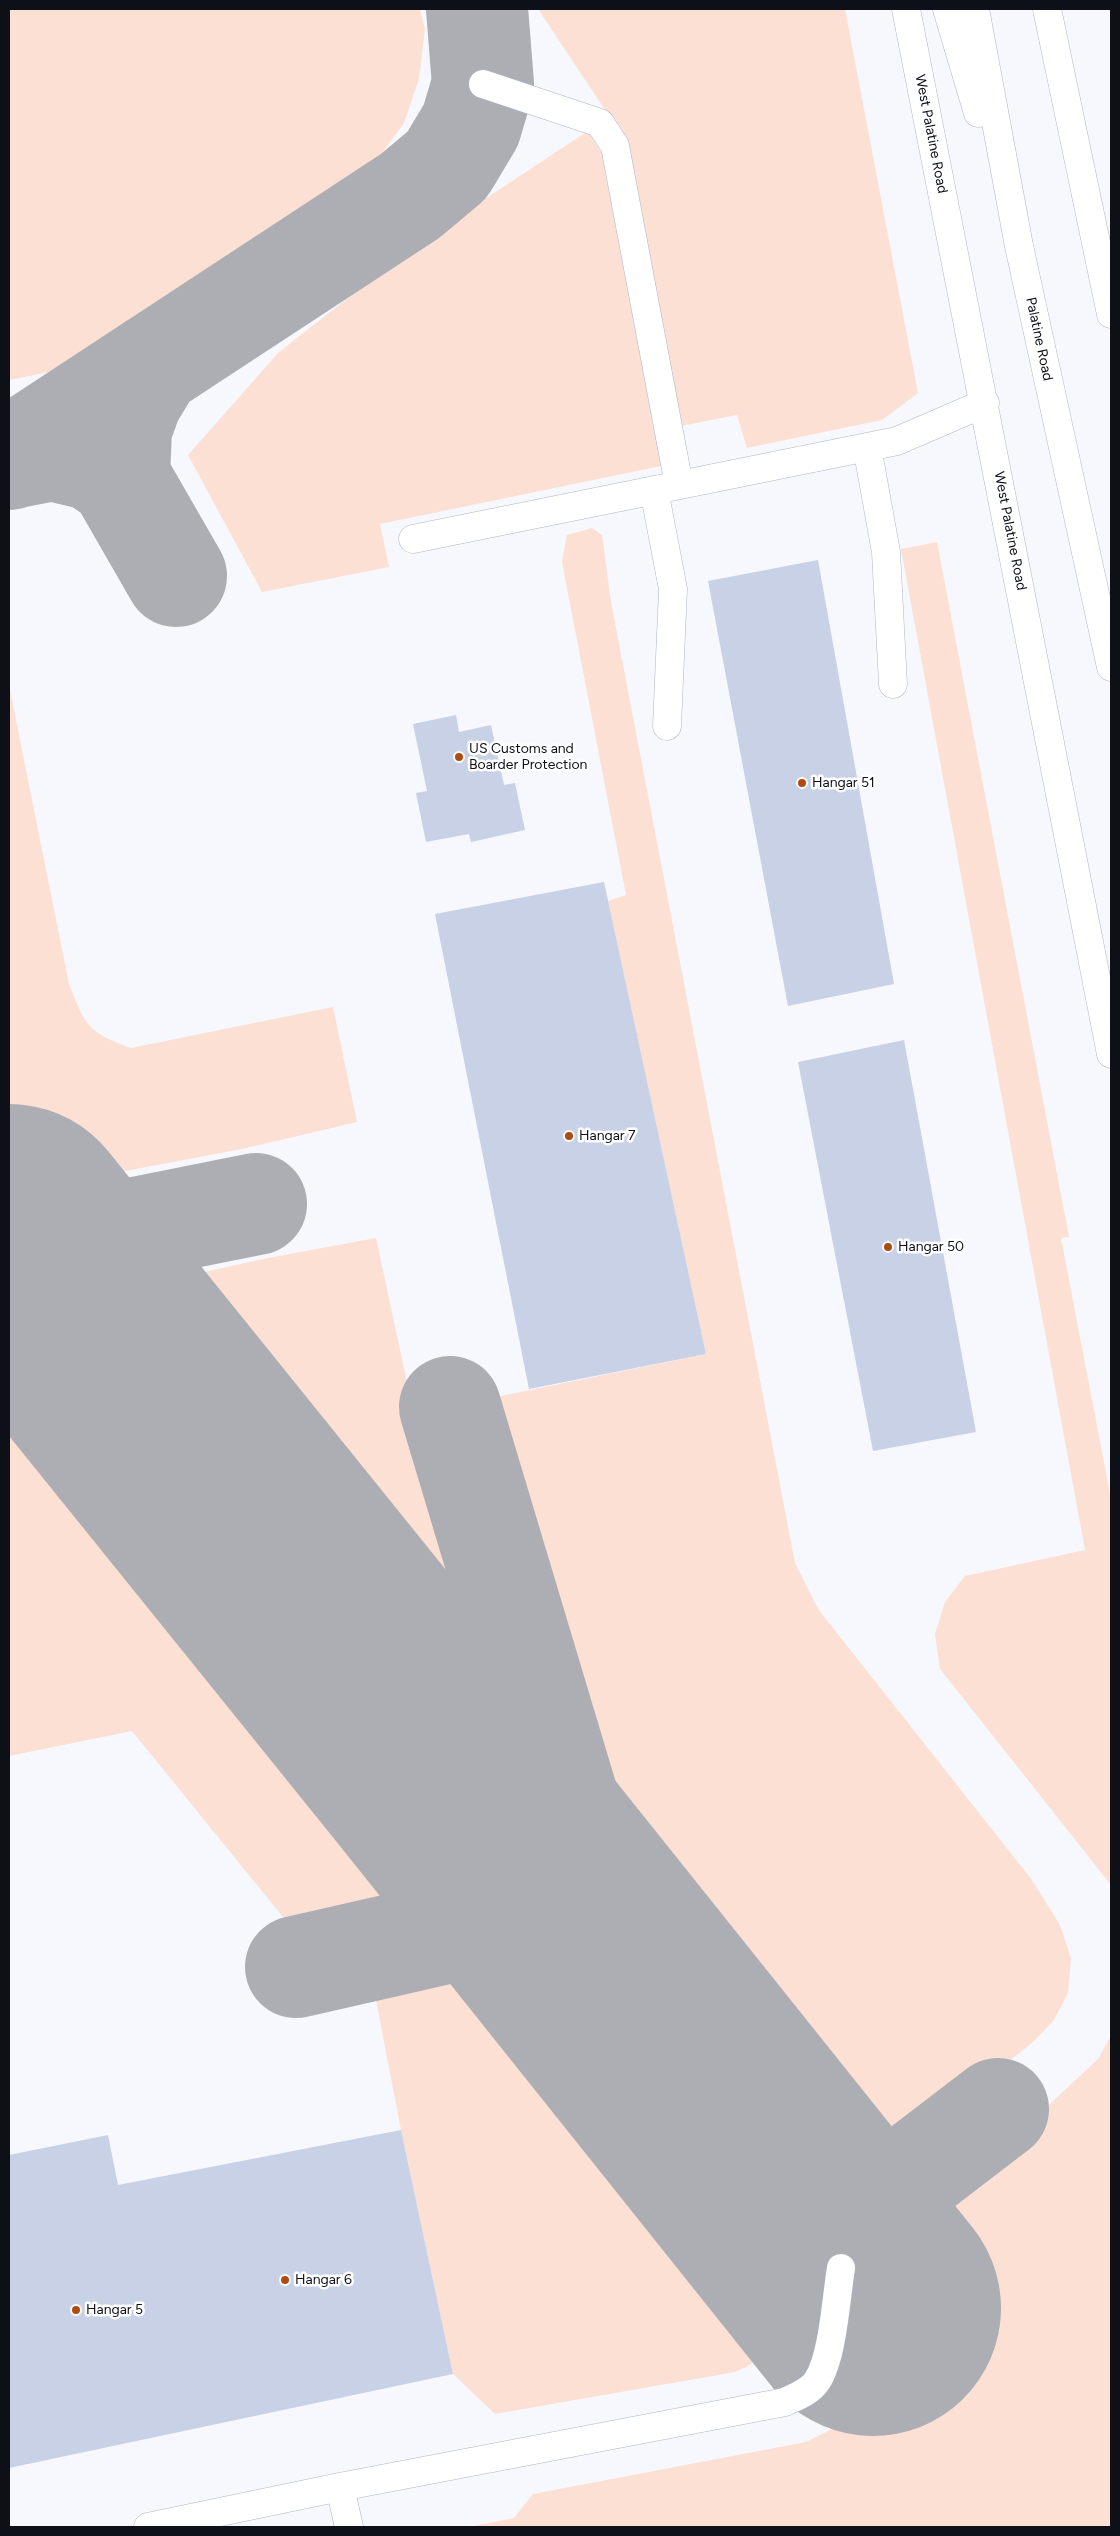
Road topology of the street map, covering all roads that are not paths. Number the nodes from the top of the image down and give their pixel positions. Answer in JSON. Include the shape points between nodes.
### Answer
{"nodes":[{"id":1,"x":906,"y":9,"type":"edge"},
{"id":2,"x":947,"y":9,"type":"edge"},
{"id":3,"x":975,"y":9,"type":"edge"},
{"id":4,"x":1047,"y":9,"type":"edge"},
{"id":5,"x":1055,"y":9,"type":"edge"},
{"id":6,"x":1059,"y":68,"type":"junction"},
{"id":7,"x":483,"y":84,"type":"dead end"},
{"id":8,"x":1019,"y":246,"type":"junction"},
{"id":9,"x":1111,"y":314,"type":"edge"},
{"id":10,"x":985,"y":403,"type":"junction"},
{"id":11,"x":867,"y":447,"type":"junction"},
{"id":12,"x":667,"y":488,"type":"junction"},
{"id":13,"x":413,"y":539,"type":"dead end"},
{"id":14,"x":1111,"y":667,"type":"edge"},
{"id":15,"x":892,"y":684,"type":"dead end"},
{"id":16,"x":667,"y":726,"type":"dead end"},
{"id":17,"x":1111,"y":1054,"type":"edge"},
{"id":18,"x":841,"y":2268,"type":"dead end"},
{"id":19,"x":340,"y":2487,"type":"junction"},
{"id":20,"x":148,"y":2527,"type":"edge"},
{"id":21,"x":349,"y":2527,"type":"edge"}],
"edges":[{"from":1,"to":10,"type":"main road","name":"West Palatine Road"},
{"from":2,"to":8,"type":"main road"},
{"from":3,"to":8,"type":"main road","name":"Palatine Road"},
{"from":4,"to":6,"type":"main road"},
{"from":5,"to":6,"type":"main road"},
{"from":6,"to":9,"type":"main road"},
{"from":7,"to":12,"type":"main road","via":[[600,123],[615,146]]},
{"from":8,"to":14,"type":"main road","name":"Palatine Road"},
{"from":10,"to":11,"type":"main road","via":[[897,441]]},
{"from":10,"to":17,"type":"main road","name":"West Palatine Road"},
{"from":11,"to":12,"type":"main road"},
{"from":11,"to":15,"type":"main road","via":[[886,552]]},
{"from":12,"to":13,"type":"main road"},
{"from":12,"to":16,"type":"main road","via":[[673,588]]},
{"from":18,"to":19,"type":"main road","via":[[825,2365],[816,2383],[784,2402]]},
{"from":19,"to":20,"type":"main road"},
{"from":19,"to":21,"type":"main road"}]}
